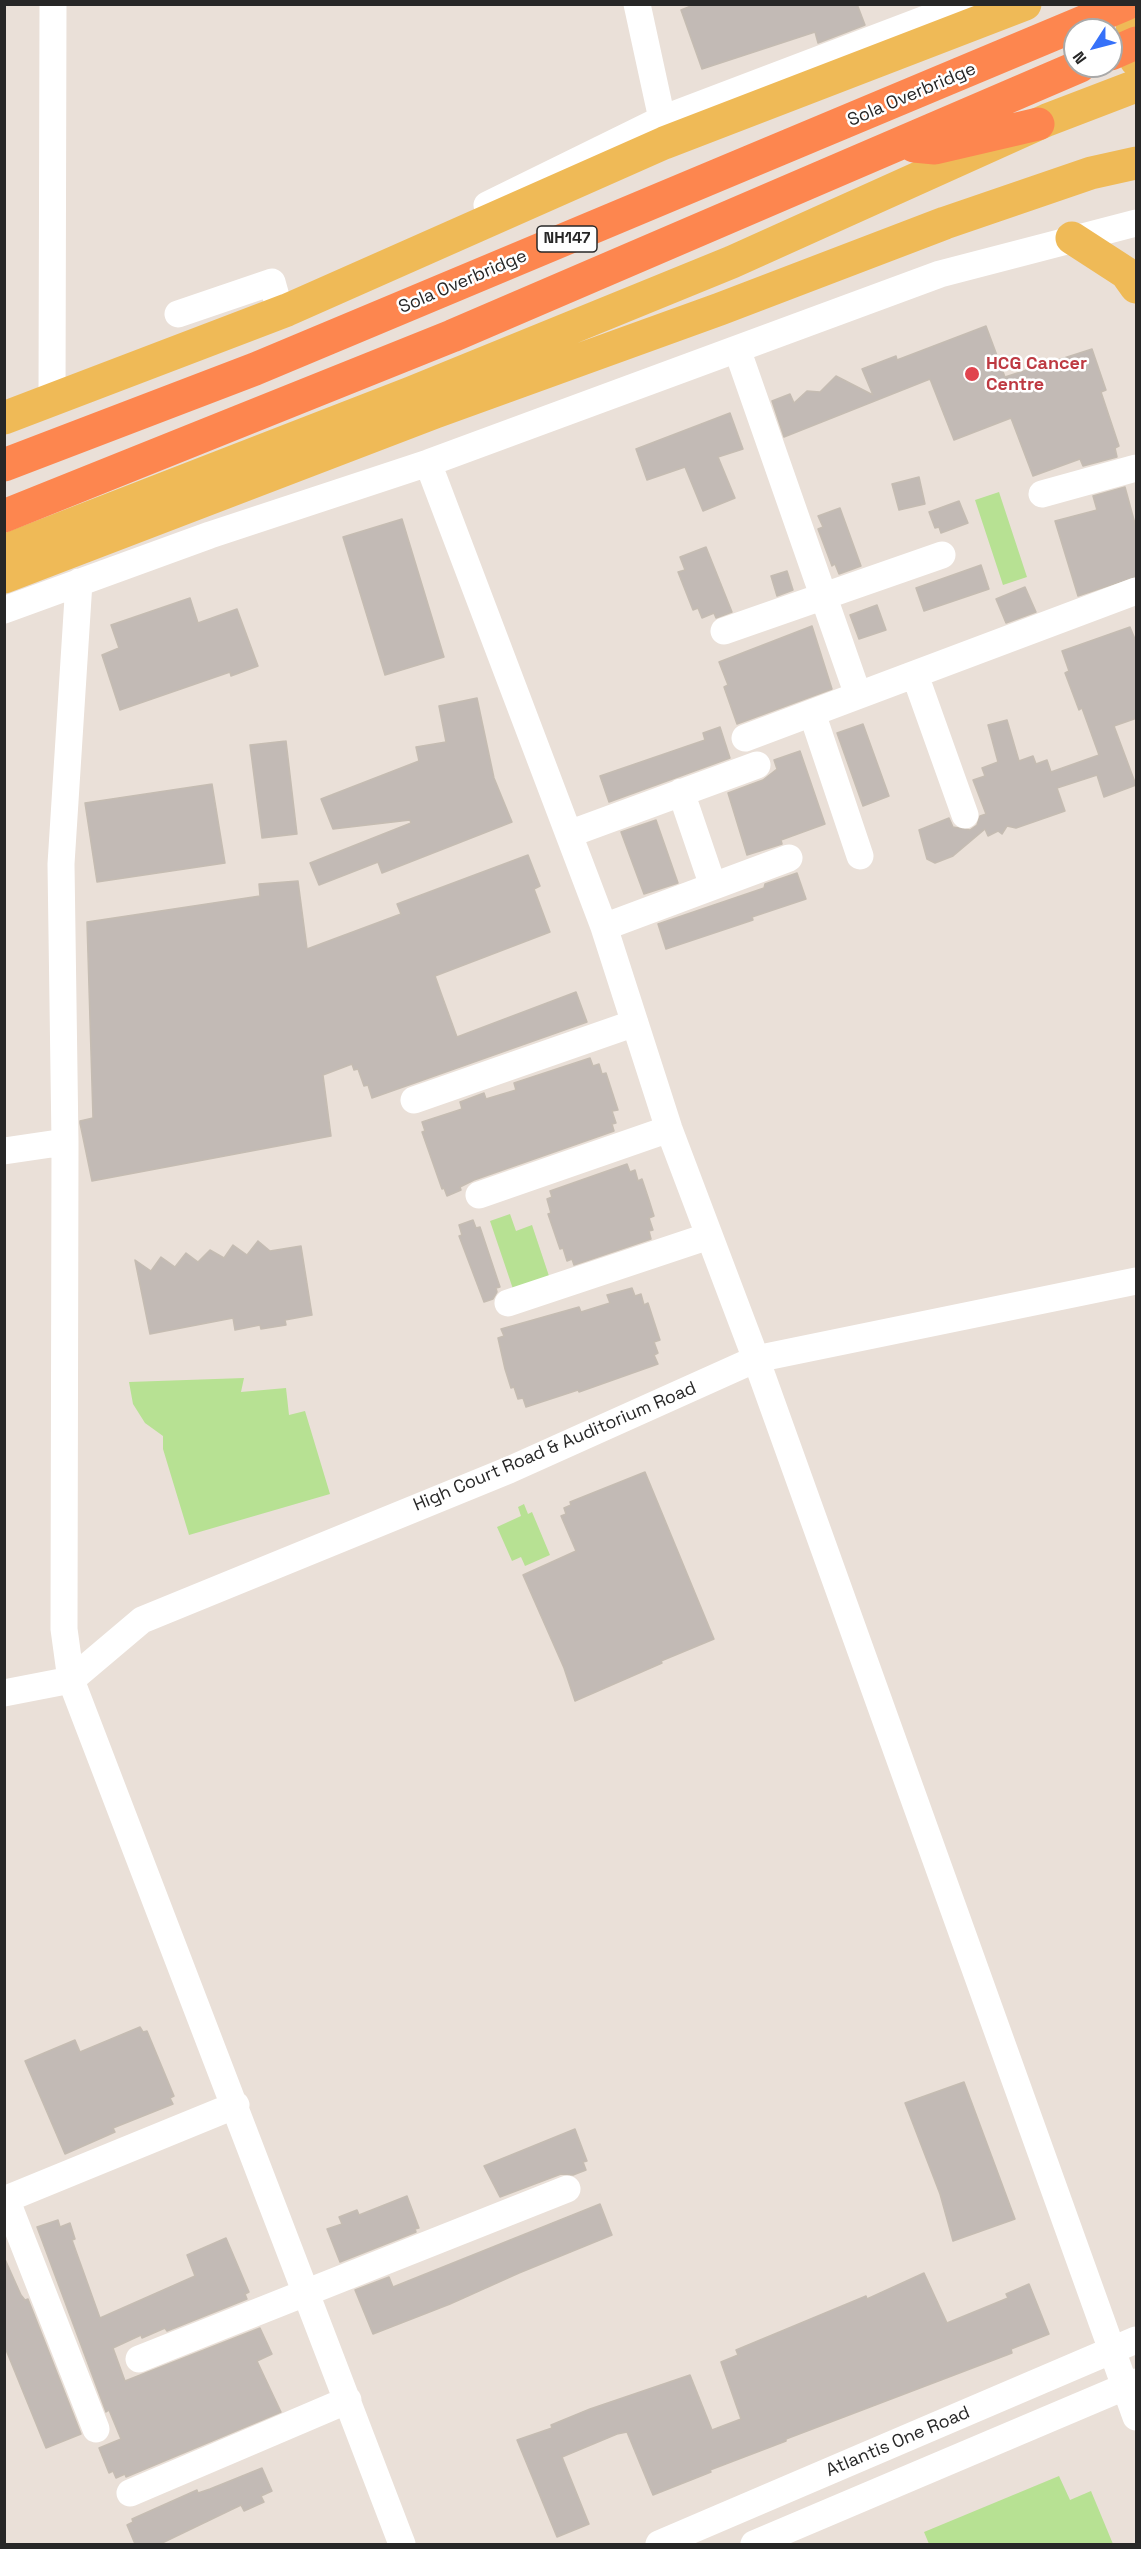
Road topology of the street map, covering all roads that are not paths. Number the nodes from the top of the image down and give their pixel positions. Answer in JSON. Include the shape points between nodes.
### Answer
{"nodes":[{"id":1,"x":53,"y":4,"type":"edge"},
{"id":2,"x":637,"y":4,"type":"edge"},
{"id":3,"x":965,"y":4,"type":"edge"},
{"id":4,"x":1025,"y":4,"type":"edge"},
{"id":5,"x":1121,"y":5,"type":"edge"},
{"id":6,"x":1137,"y":43,"type":"edge"},
{"id":7,"x":1123,"y":49,"type":"edge"},
{"id":8,"x":1137,"y":60,"type":"edge"},
{"id":9,"x":1063,"y":73,"type":"edge"},
{"id":10,"x":1137,"y":87,"type":"edge"},
{"id":11,"x":1038,"y":124,"type":"junction"},
{"id":12,"x":663,"y":131,"type":"junction"},
{"id":13,"x":897,"y":144,"type":"junction"},
{"id":14,"x":1137,"y":163,"type":"edge"},
{"id":15,"x":1137,"y":223,"type":"edge"},
{"id":16,"x":1072,"y":238,"type":"junction"},
{"id":17,"x":1137,"y":287,"type":"edge"},
{"id":18,"x":282,"y":305,"type":"junction"},
{"id":19,"x":178,"y":314,"type":"dead end"},
{"id":20,"x":737,"y":349,"type":"junction"},
{"id":21,"x":52,"y":399,"type":"junction"},
{"id":22,"x":4,"y":418,"type":"edge"},
{"id":23,"x":428,"y":463,"type":"junction"},
{"id":24,"x":4,"y":465,"type":"edge"},
{"id":25,"x":1137,"y":468,"type":"edge"},
{"id":26,"x":1042,"y":494,"type":"dead end"},
{"id":27,"x":4,"y":516,"type":"edge"},
{"id":28,"x":4,"y":551,"type":"edge"},
{"id":29,"x":942,"y":555,"type":"dead end"},
{"id":30,"x":4,"y":577,"type":"edge"},
{"id":31,"x":79,"y":582,"type":"junction"},
{"id":32,"x":1137,"y":591,"type":"edge"},
{"id":33,"x":824,"y":596,"type":"junction"},
{"id":34,"x":4,"y":610,"type":"edge"},
{"id":35,"x":724,"y":631,"type":"dead end"},
{"id":36,"x":915,"y":675,"type":"junction"},
{"id":37,"x":858,"y":696,"type":"junction"},
{"id":38,"x":812,"y":713,"type":"junction"},
{"id":39,"x":745,"y":738,"type":"dead end"},
{"id":40,"x":757,"y":765,"type":"dead end"},
{"id":41,"x":681,"y":792,"type":"junction"},
{"id":42,"x":965,"y":815,"type":"dead end"},
{"id":43,"x":569,"y":834,"type":"junction"},
{"id":44,"x":860,"y":856,"type":"dead end"},
{"id":45,"x":789,"y":858,"type":"dead end"},
{"id":46,"x":713,"y":886,"type":"junction"},
{"id":47,"x":604,"y":927,"type":"junction"},
{"id":48,"x":635,"y":1023,"type":"junction"},
{"id":49,"x":414,"y":1100,"type":"dead end"},
{"id":50,"x":669,"y":1129,"type":"junction"},
{"id":51,"x":65,"y":1142,"type":"junction"},
{"id":52,"x":4,"y":1151,"type":"edge"},
{"id":53,"x":479,"y":1195,"type":"dead end"},
{"id":54,"x":709,"y":1236,"type":"junction"},
{"id":55,"x":1137,"y":1281,"type":"edge"},
{"id":56,"x":508,"y":1303,"type":"dead end"},
{"id":57,"x":756,"y":1359,"type":"junction"},
{"id":58,"x":71,"y":1680,"type":"junction"},
{"id":59,"x":4,"y":1693,"type":"edge"},
{"id":60,"x":236,"y":2105,"type":"junction"},
{"id":61,"x":567,"y":2189,"type":"dead end"},
{"id":62,"x":5,"y":2199,"type":"edge"},
{"id":63,"x":307,"y":2293,"type":"junction"},
{"id":64,"x":1125,"y":2345,"type":"edge"},
{"id":65,"x":139,"y":2359,"type":"dead end"},
{"id":66,"x":1132,"y":2384,"type":"edge"},
{"id":67,"x":348,"y":2400,"type":"junction"},
{"id":68,"x":1137,"y":2417,"type":"edge"},
{"id":69,"x":96,"y":2429,"type":"dead end"},
{"id":70,"x":130,"y":2493,"type":"dead end"},
{"id":71,"x":402,"y":2544,"type":"edge"},
{"id":72,"x":659,"y":2544,"type":"edge"},
{"id":73,"x":754,"y":2544,"type":"edge"}],
"edges":[{"from":1,"to":21,"type":"street"},
{"from":2,"to":12,"type":"street"},
{"from":3,"to":12,"type":"street"},
{"from":4,"to":12,"type":"main road"},
{"from":5,"to":8,"type":"main road"},
{"from":5,"to":24,"type":"highway","name":"Sola Overbridge","number":"NH147","via":[[255,369]]},
{"from":6,"to":7,"type":"highway"},
{"from":9,"to":13,"type":"highway","number":"NH147"},
{"from":10,"to":11,"type":"main road"},
{"from":11,"to":13,"type":"highway","via":[[935,148]]},
{"from":11,"to":28,"type":"main road","via":[[732,262],[411,393]]},
{"from":12,"to":18,"type":"main road"},
{"from":13,"to":27,"type":"highway","number":"NH147","via":[[452,336]]},
{"from":14,"to":30,"type":"main road","via":[[1091,173],[945,224],[435,412]]},
{"from":15,"to":16,"type":"street"},
{"from":16,"to":17,"type":"main road","via":[[1126,273]]},
{"from":16,"to":20,"type":"street","via":[[940,274]]},
{"from":18,"to":19,"type":"street","via":[[272,282]]},
{"from":18,"to":21,"type":"main road","via":[[120,376]]},
{"from":20,"to":23,"type":"street"},
{"from":20,"to":33,"type":"street"},
{"from":21,"to":22,"type":"main road"},
{"from":23,"to":31,"type":"street"},
{"from":23,"to":43,"type":"street"},
{"from":25,"to":26,"type":"street"},
{"from":29,"to":33,"type":"street"},
{"from":31,"to":34,"type":"street"},
{"from":31,"to":51,"type":"street","via":[[61,864]]},
{"from":32,"to":36,"type":"street"},
{"from":33,"to":35,"type":"street"},
{"from":33,"to":37,"type":"street"},
{"from":36,"to":37,"type":"street"},
{"from":36,"to":42,"type":"street"},
{"from":37,"to":38,"type":"street"},
{"from":38,"to":39,"type":"street"},
{"from":38,"to":44,"type":"street"},
{"from":40,"to":41,"type":"street"},
{"from":41,"to":43,"type":"street"},
{"from":41,"to":46,"type":"street"},
{"from":43,"to":47,"type":"street"},
{"from":45,"to":46,"type":"street"},
{"from":46,"to":47,"type":"street"},
{"from":47,"to":48,"type":"street"},
{"from":48,"to":49,"type":"street"},
{"from":48,"to":50,"type":"street"},
{"from":50,"to":53,"type":"street"},
{"from":50,"to":54,"type":"street"},
{"from":51,"to":52,"type":"street"},
{"from":51,"to":58,"type":"street","via":[[64,1629]]},
{"from":54,"to":56,"type":"street"},
{"from":54,"to":57,"type":"street"},
{"from":55,"to":57,"type":"street","name":"High Court Road & Auditorium Road"},
{"from":57,"to":58,"type":"street","name":"High Court Road & Auditorium Road","via":[[508,1470],[142,1620]]},
{"from":57,"to":64,"type":"street"},
{"from":58,"to":59,"type":"street","name":"High Court Road & Auditorium Road"},
{"from":58,"to":60,"type":"street"},
{"from":60,"to":62,"type":"street"},
{"from":60,"to":63,"type":"street"},
{"from":61,"to":63,"type":"street"},
{"from":62,"to":69,"type":"street"},
{"from":63,"to":65,"type":"street"},
{"from":63,"to":67,"type":"street"},
{"from":64,"to":66,"type":"street"},
{"from":64,"to":72,"type":"street","name":"Atlantis One Road"},
{"from":66,"to":68,"type":"street"},
{"from":66,"to":73,"type":"street"},
{"from":67,"to":70,"type":"street"},
{"from":67,"to":71,"type":"street"}]}
